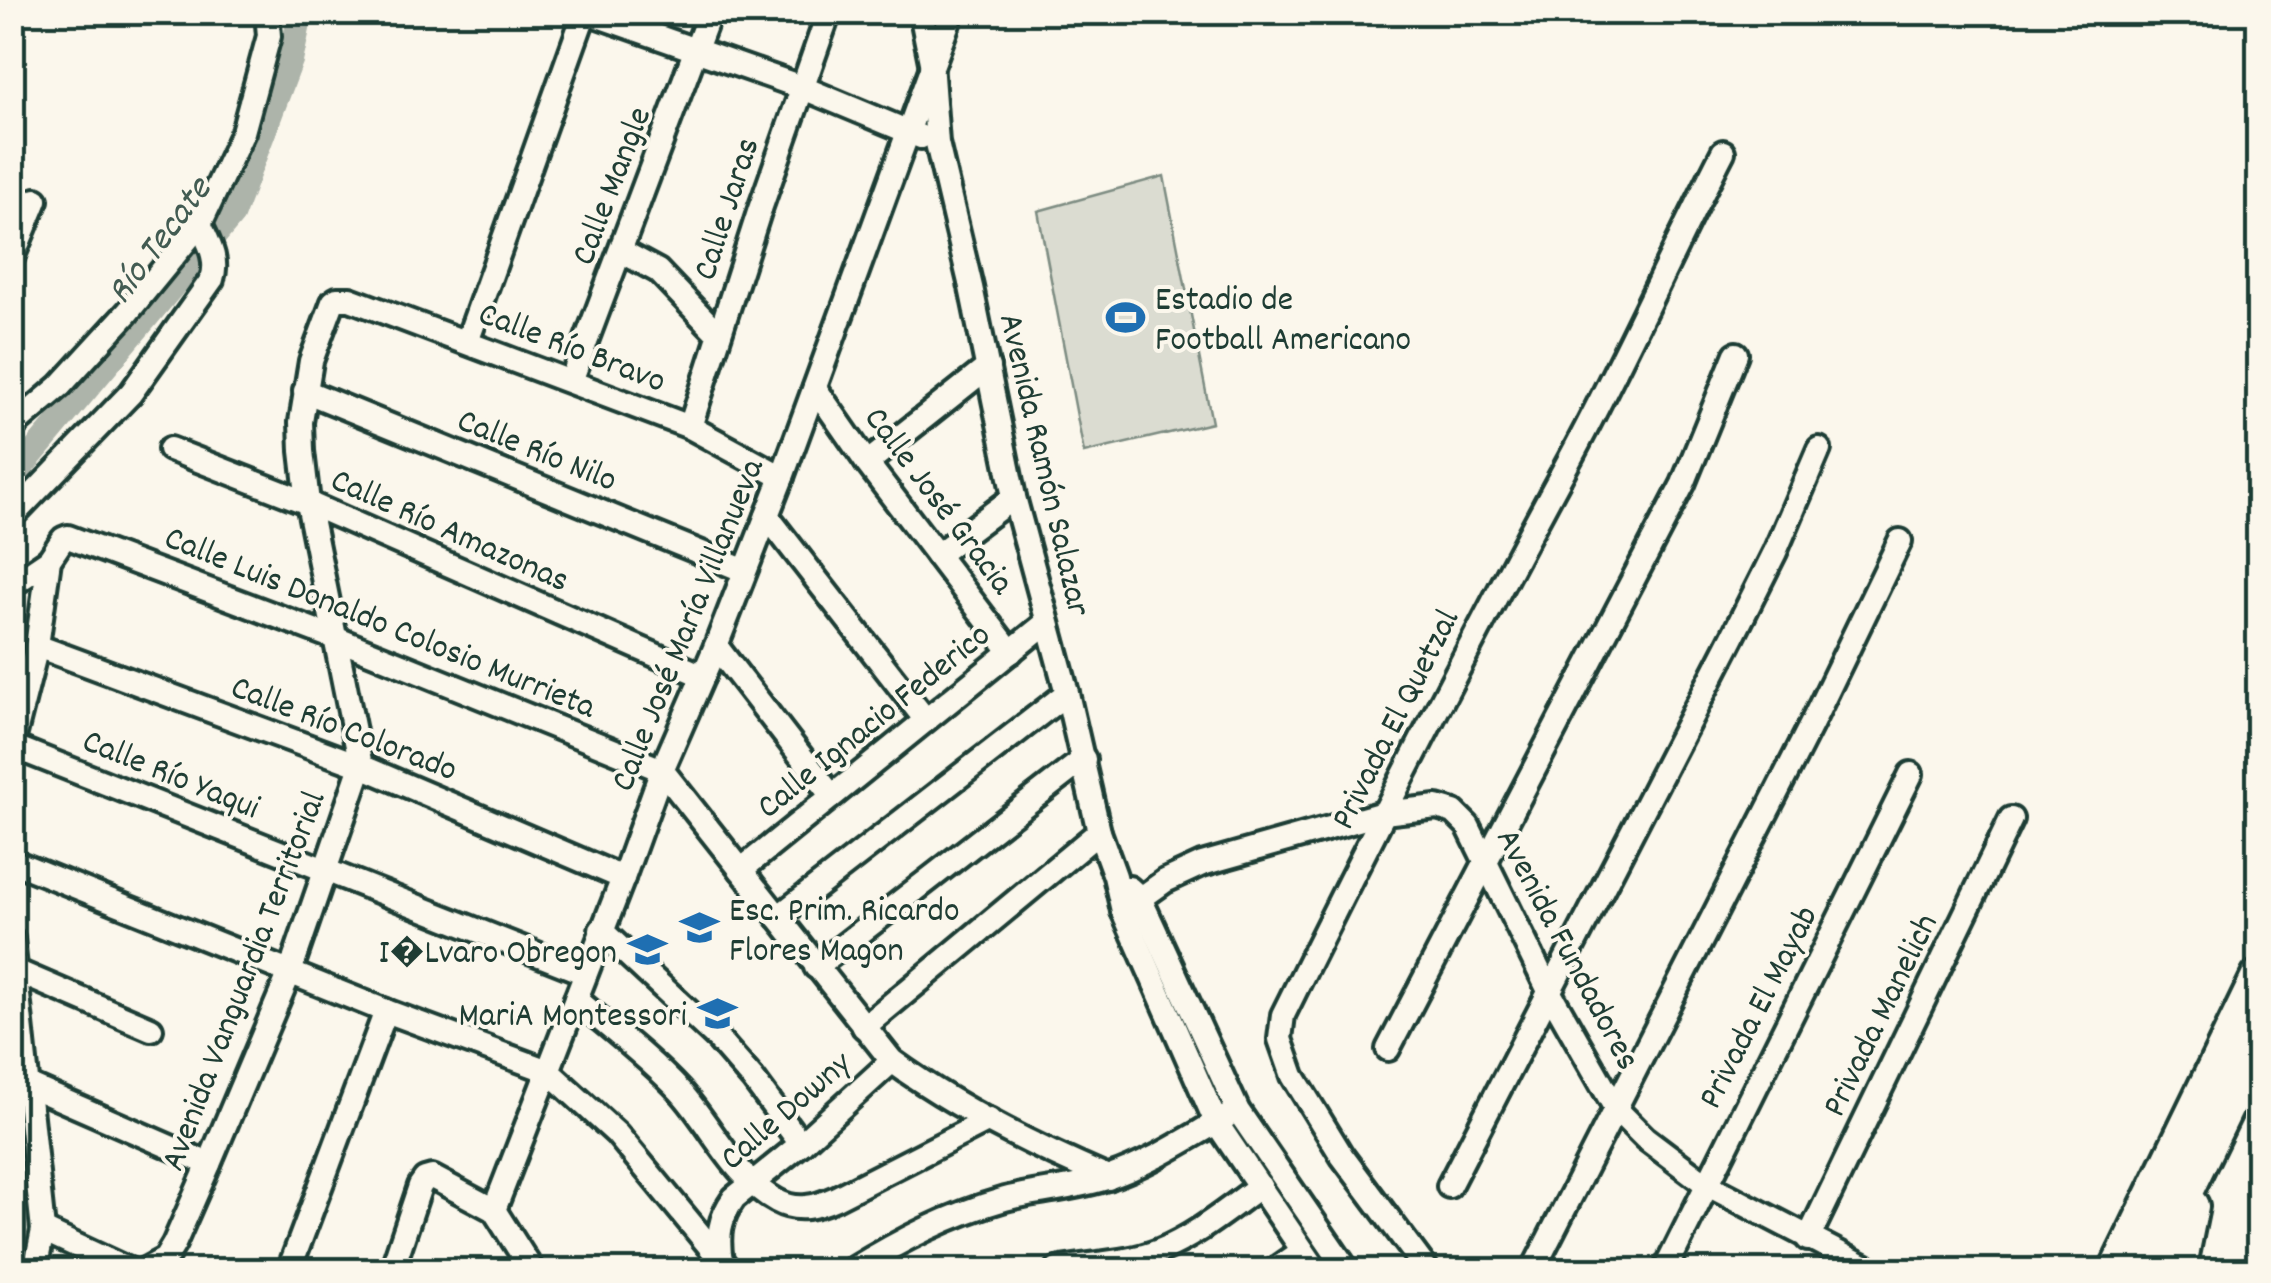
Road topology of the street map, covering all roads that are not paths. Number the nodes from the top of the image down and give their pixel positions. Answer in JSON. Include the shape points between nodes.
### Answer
{"nodes":[{"id":1,"x":267,"y":12,"type":"edge"},
{"id":2,"x":586,"y":12,"type":"edge"},
{"id":3,"x":710,"y":12,"type":"edge"},
{"id":4,"x":830,"y":12,"type":"edge"},
{"id":5,"x":921,"y":12,"type":"edge"},
{"id":6,"x":952,"y":12,"type":"edge"},
{"id":7,"x":698,"y":50,"type":"junction"},
{"id":8,"x":932,"y":62,"type":"junction"},
{"id":9,"x":802,"y":87,"type":"junction"},
{"id":10,"x":906,"y":131,"type":"junction"},
{"id":11,"x":937,"y":142,"type":"junction"},
{"id":12,"x":1722,"y":152,"type":"dead end"},
{"id":13,"x":36,"y":200,"type":"dead end"},
{"id":14,"x":200,"y":224,"type":"junction"},
{"id":15,"x":620,"y":251,"type":"junction"},
{"id":16,"x":12,"y":258,"type":"edge"},
{"id":17,"x":332,"y":302,"type":"joint"},
{"id":18,"x":720,"y":334,"type":"junction"},
{"id":19,"x":467,"y":342,"type":"junction"},
{"id":20,"x":1736,"y":354,"type":"dead end"},
{"id":21,"x":988,"y":367,"type":"junction"},
{"id":22,"x":571,"y":381,"type":"junction"},
{"id":23,"x":815,"y":388,"type":"junction"},
{"id":24,"x":305,"y":391,"type":"junction"},
{"id":25,"x":12,"y":427,"type":"edge"},
{"id":26,"x":690,"y":427,"type":"junction"},
{"id":27,"x":1819,"y":448,"type":"dead end"},
{"id":28,"x":170,"y":449,"type":"dead end"},
{"id":29,"x":867,"y":462,"type":"junction"},
{"id":30,"x":782,"y":477,"type":"junction"},
{"id":31,"x":1014,"y":497,"type":"junction"},
{"id":32,"x":308,"y":503,"type":"junction"},
{"id":33,"x":14,"y":508,"type":"edge"},
{"id":34,"x":767,"y":516,"type":"junction"},
{"id":35,"x":1900,"y":540,"type":"dead end"},
{"id":36,"x":938,"y":555,"type":"junction"},
{"id":37,"x":49,"y":560,"type":"junction"},
{"id":38,"x":744,"y":570,"type":"junction"},
{"id":39,"x":12,"y":585,"type":"edge"},
{"id":40,"x":1046,"y":623,"type":"junction"},
{"id":41,"x":336,"y":638,"type":"junction"},
{"id":42,"x":37,"y":646,"type":"junction"},
{"id":43,"x":716,"y":646,"type":"junction"},
{"id":44,"x":1011,"y":652,"type":"junction"},
{"id":45,"x":703,"y":676,"type":"junction"},
{"id":46,"x":1067,"y":692,"type":"junction"},
{"id":47,"x":17,"y":699,"type":"edge"},
{"id":48,"x":925,"y":719,"type":"junction"},
{"id":49,"x":12,"y":745,"type":"edge"},
{"id":50,"x":1084,"y":759,"type":"junction"},
{"id":51,"x":361,"y":766,"type":"junction"},
{"id":52,"x":662,"y":770,"type":"junction"},
{"id":53,"x":1911,"y":774,"type":"dead end"},
{"id":54,"x":831,"y":795,"type":"junction"},
{"id":55,"x":1383,"y":813,"type":"junction"},
{"id":56,"x":2011,"y":819,"type":"dead end"},
{"id":57,"x":1099,"y":832,"type":"junction"},
{"id":58,"x":12,"y":861,"type":"edge"},
{"id":59,"x":1486,"y":864,"type":"junction"},
{"id":60,"x":323,"y":870,"type":"junction"},
{"id":61,"x":741,"y":870,"type":"junction"},
{"id":62,"x":624,"y":878,"type":"junction"},
{"id":63,"x":1132,"y":905,"type":"junction"},
{"id":64,"x":778,"y":917,"type":"junction"},
{"id":65,"x":602,"y":930,"type":"junction"},
{"id":66,"x":12,"y":938,"type":"edge"},
{"id":67,"x":816,"y":968,"type":"junction"},
{"id":68,"x":16,"y":970,"type":"junction"},
{"id":69,"x":290,"y":972,"type":"junction"},
{"id":70,"x":585,"y":974,"type":"junction"},
{"id":71,"x":2258,"y":976,"type":"edge"},
{"id":72,"x":1550,"y":993,"type":"junction"},
{"id":73,"x":576,"y":999,"type":"junction"},
{"id":74,"x":386,"y":1011,"type":"junction"},
{"id":75,"x":864,"y":1027,"type":"junction"},
{"id":76,"x":152,"y":1029,"type":"dead end"},
{"id":77,"x":2258,"y":1043,"type":"edge"},
{"id":78,"x":1388,"y":1050,"type":"dead end"},
{"id":79,"x":892,"y":1061,"type":"junction"},
{"id":80,"x":548,"y":1071,"type":"junction"},
{"id":81,"x":28,"y":1085,"type":"junction"},
{"id":82,"x":1616,"y":1109,"type":"junction"},
{"id":83,"x":1238,"y":1111,"type":"junction"},
{"id":84,"x":989,"y":1120,"type":"junction"},
{"id":85,"x":1216,"y":1122,"type":"junction"},
{"id":86,"x":801,"y":1144,"type":"junction"},
{"id":87,"x":2202,"y":1160,"type":"junction"},
{"id":88,"x":209,"y":1164,"type":"junction"},
{"id":89,"x":1108,"y":1178,"type":"junction"},
{"id":90,"x":753,"y":1184,"type":"junction"},
{"id":91,"x":1706,"y":1184,"type":"junction"},
{"id":92,"x":1260,"y":1186,"type":"junction"},
{"id":93,"x":1449,"y":1186,"type":"dead end"},
{"id":94,"x":494,"y":1210,"type":"junction"},
{"id":95,"x":43,"y":1230,"type":"junction"},
{"id":96,"x":1808,"y":1239,"type":"junction"},
{"id":97,"x":1302,"y":1252,"type":"junction"},
{"id":98,"x":151,"y":1267,"type":"edge"},
{"id":99,"x":724,"y":1267,"type":"edge"},
{"id":100,"x":35,"y":1270,"type":"edge"},
{"id":101,"x":129,"y":1270,"type":"edge"},
{"id":102,"x":289,"y":1270,"type":"edge"},
{"id":103,"x":392,"y":1270,"type":"edge"},
{"id":104,"x":532,"y":1270,"type":"edge"},
{"id":105,"x":852,"y":1270,"type":"edge"},
{"id":106,"x":1057,"y":1270,"type":"edge"},
{"id":107,"x":1275,"y":1270,"type":"edge"},
{"id":108,"x":1316,"y":1270,"type":"edge"},
{"id":109,"x":1347,"y":1270,"type":"edge"},
{"id":110,"x":1427,"y":1270,"type":"edge"},
{"id":111,"x":1533,"y":1270,"type":"edge"},
{"id":112,"x":1665,"y":1270,"type":"edge"},
{"id":113,"x":1872,"y":1270,"type":"edge"},
{"id":114,"x":2116,"y":1270,"type":"edge"},
{"id":115,"x":2148,"y":1270,"type":"edge"},
{"id":116,"x":2179,"y":1270,"type":"edge"}],
"edges":[{"from":1,"to":14,"type":"street","via":[[268,36],[244,132]]},
{"from":2,"to":7,"type":"street"},
{"from":2,"to":19,"type":"street"},
{"from":3,"to":7,"type":"street","name":"Calle Mangle"},
{"from":4,"to":9,"type":"street","name":"Calle Jaras"},
{"from":5,"to":8,"type":"street","name":"Avenida Ramón Salazar"},
{"from":6,"to":8,"type":"street","name":"Avenida Ramón Salazar"},
{"from":7,"to":9,"type":"street"},
{"from":7,"to":15,"type":"street","name":"Calle Mangle"},
{"from":8,"to":10,"type":"street","name":"Calle José María Villanueva"},
{"from":8,"to":11,"type":"street","name":"Avenida Ramón Salazar"},
{"from":9,"to":10,"type":"street"},
{"from":9,"to":18,"type":"street","name":"Calle Jaras"},
{"from":10,"to":11,"type":"street"},
{"from":10,"to":23,"type":"street","name":"Calle José María Villanueva"},
{"from":11,"to":21,"type":"street","name":"Avenida Ramón Salazar"},
{"from":12,"to":55,"type":"street","name":"Privada El Quetzal"},
{"from":13,"to":16,"type":"street"},
{"from":14,"to":25,"type":"street","via":[[87,357]]},
{"from":14,"to":33,"type":"street","via":[[214,256],[212,280],[131,393]]},
{"from":15,"to":18,"type":"street","via":[[658,271]]},
{"from":15,"to":22,"type":"street","name":"Calle Mangle"},
{"from":17,"to":19,"type":"street","name":"Calle Río Bravo","via":[[350,300]]},
{"from":17,"to":24,"type":"street","name":"Avenida Vanguardia Territorial"},
{"from":18,"to":26,"type":"street","name":"Calle Jaras"},
{"from":19,"to":22,"type":"street","name":"Calle Río Bravo"},
{"from":20,"to":59,"type":"street","via":[[1683,484]]},
{"from":21,"to":29,"type":"street"},
{"from":21,"to":31,"type":"street","name":"Avenida Ramón Salazar"},
{"from":22,"to":26,"type":"street","name":"Calle Río Bravo"},
{"from":23,"to":29,"type":"street","name":"Calle José Gracia"},
{"from":23,"to":30,"type":"street","name":"Calle José María Villanueva"},
{"from":24,"to":32,"type":"street","name":"Avenida Vanguardia Territorial"},
{"from":24,"to":38,"type":"street","name":"Calle Río Nilo"},
{"from":26,"to":30,"type":"street","name":"Calle Río Bravo"},
{"from":27,"to":72,"type":"street","via":[[1733,636]]},
{"from":28,"to":32,"type":"street","name":"Calle Río Amazonas"},
{"from":29,"to":36,"type":"street","name":"Calle José Gracia"},
{"from":30,"to":34,"type":"street","name":"Calle José María Villanueva"},
{"from":31,"to":36,"type":"street"},
{"from":31,"to":40,"type":"street","name":"Avenida Ramón Salazar"},
{"from":32,"to":41,"type":"street","name":"Avenida Vanguardia Territorial"},
{"from":32,"to":45,"type":"street","name":"Calle Río Amazonas"},
{"from":34,"to":38,"type":"street","name":"Calle José María Villanueva"},
{"from":34,"to":48,"type":"street"},
{"from":35,"to":82,"type":"street"},
{"from":36,"to":44,"type":"street","name":"Calle José Gracia"},
{"from":37,"to":39,"type":"street"},
{"from":37,"to":41,"type":"street","name":"Calle Luis Donaldo Colosio Murrieta","via":[[62,540],[74,536]]},
{"from":37,"to":42,"type":"street"},
{"from":38,"to":43,"type":"street","name":"Calle José María Villanueva"},
{"from":40,"to":44,"type":"street","name":"Calle Ignacio Federico"},
{"from":40,"to":46,"type":"street","name":"Avenida Ramón Salazar"},
{"from":41,"to":51,"type":"street","name":"Avenida Vanguardia Territorial"},
{"from":41,"to":52,"type":"street","name":"Calle Luis Donaldo Colosio Murrieta"},
{"from":42,"to":47,"type":"street"},
{"from":42,"to":51,"type":"street","name":"Calle Río Colorado"},
{"from":43,"to":45,"type":"street","name":"Calle José María Villanueva"},
{"from":43,"to":54,"type":"street"},
{"from":44,"to":48,"type":"street","name":"Calle Ignacio Federico"},
{"from":45,"to":52,"type":"street","name":"Calle José María Villanueva"},
{"from":46,"to":50,"type":"street","name":"Avenida Ramón Salazar"},
{"from":46,"to":64,"type":"street"},
{"from":47,"to":49,"type":"street"},
{"from":48,"to":54,"type":"street","name":"Calle Ignacio Federico"},
{"from":49,"to":60,"type":"street","name":"Calle Río Yaqui"},
{"from":50,"to":57,"type":"street","name":"Avenida Ramón Salazar"},
{"from":50,"to":67,"type":"street"},
{"from":51,"to":60,"type":"street","name":"Avenida Vanguardia Territorial"},
{"from":51,"to":62,"type":"street","name":"Calle Río Colorado"},
{"from":52,"to":61,"type":"street"},
{"from":52,"to":62,"type":"street","name":"Calle José María Villanueva"},
{"from":53,"to":91,"type":"street","name":"Privada El Mayab"},
{"from":54,"to":61,"type":"street","name":"Calle Ignacio Federico"},
{"from":55,"to":59,"type":"street","name":"Avenida Fundadores","via":[[1426,806],[1454,812]]},
{"from":55,"to":63,"type":"street","name":"Avenida Fundadores","via":[[1202,864]]},
{"from":55,"to":110,"type":"street","name":"Privada El Quetzal","via":[[1283,1014],[1280,1039],[1294,1076],[1351,1169]]},
{"from":56,"to":96,"type":"street","name":"Privada Manelich"},
{"from":57,"to":63,"type":"street","name":"Avenida Ramón Salazar"},
{"from":57,"to":75,"type":"street"},
{"from":58,"to":69,"type":"street"},
{"from":59,"to":72,"type":"street","name":"Avenida Fundadores"},
{"from":59,"to":78,"type":"street"},
{"from":60,"to":69,"type":"street","name":"Avenida Vanguardia Territorial"},
{"from":60,"to":70,"type":"street","name":"Calle Río Yaqui"},
{"from":61,"to":64,"type":"street"},
{"from":62,"to":65,"type":"street","name":"Calle José María Villanueva"},
{"from":63,"to":83,"type":"street","name":"Avenida Ramón Salazar"},
{"from":63,"to":85,"type":"street","name":"Avenida Ramón Salazar","via":[[1137,949]]},
{"from":64,"to":67,"type":"street"},
{"from":65,"to":70,"type":"street","name":"Calle José María Villanueva"},
{"from":65,"to":86,"type":"street","via":[[718,1039]]},
{"from":66,"to":68,"type":"street"},
{"from":67,"to":75,"type":"street"},
{"from":68,"to":76,"type":"street"},
{"from":68,"to":81,"type":"street"},
{"from":69,"to":74,"type":"street"},
{"from":69,"to":88,"type":"street","name":"Avenida Vanguardia Territorial"},
{"from":70,"to":73,"type":"street","name":"Calle José María Villanueva"},
{"from":71,"to":114,"type":"highway"},
{"from":72,"to":82,"type":"street","name":"Avenida Fundadores"},
{"from":72,"to":93,"type":"street"},
{"from":73,"to":80,"type":"street","name":"Calle José María Villanueva"},
{"from":73,"to":90,"type":"street","via":[[682,1093]]},
{"from":74,"to":80,"type":"street"},
{"from":74,"to":102,"type":"street"},
{"from":75,"to":79,"type":"street"},
{"from":77,"to":87,"type":"highway"},
{"from":79,"to":84,"type":"street"},
{"from":79,"to":86,"type":"street","name":"Calle Downy"},
{"from":80,"to":94,"type":"street","name":"Calle José María Villanueva"},
{"from":80,"to":99,"type":"street","via":[[617,1134]]},
{"from":81,"to":88,"type":"street"},
{"from":81,"to":95,"type":"street"},
{"from":82,"to":91,"type":"street","name":"Avenida Fundadores"},
{"from":82,"to":111,"type":"street"},
{"from":83,"to":85,"type":"street"},
{"from":83,"to":109,"type":"street","name":"Avenida Ramón Salazar"},
{"from":84,"to":89,"type":"street"},
{"from":84,"to":90,"type":"street","via":[[814,1206],[780,1203]]},
{"from":85,"to":89,"type":"street"},
{"from":85,"to":92,"type":"street","name":"Avenida Ramón Salazar"},
{"from":86,"to":90,"type":"street","name":"Calle Downy"},
{"from":87,"to":115,"type":"highway"},
{"from":87,"to":116,"type":"highway"},
{"from":88,"to":98,"type":"street","name":"Avenida Vanguardia Territorial","via":[[174,1244]]},
{"from":89,"to":105,"type":"street","via":[[972,1210],[909,1235]]},
{"from":90,"to":99,"type":"street","name":"Calle Downy","via":[[734,1198],[721,1221]]},
{"from":91,"to":96,"type":"street","name":"Avenida Fundadores"},
{"from":91,"to":112,"type":"street","name":"Privada El Mayab"},
{"from":92,"to":97,"type":"street","name":"Avenida Ramón Salazar"},
{"from":92,"to":106,"type":"street","via":[[1158,1251]]},
{"from":94,"to":103,"type":"street","via":[[436,1178],[425,1179]]},
{"from":94,"to":104,"type":"street"},
{"from":95,"to":100,"type":"street"},
{"from":95,"to":101,"type":"street"},
{"from":96,"to":113,"type":"street","name":"Avenida Fundadores"},
{"from":97,"to":107,"type":"street"},
{"from":97,"to":108,"type":"street","name":"Avenida Ramón Salazar"}]}
